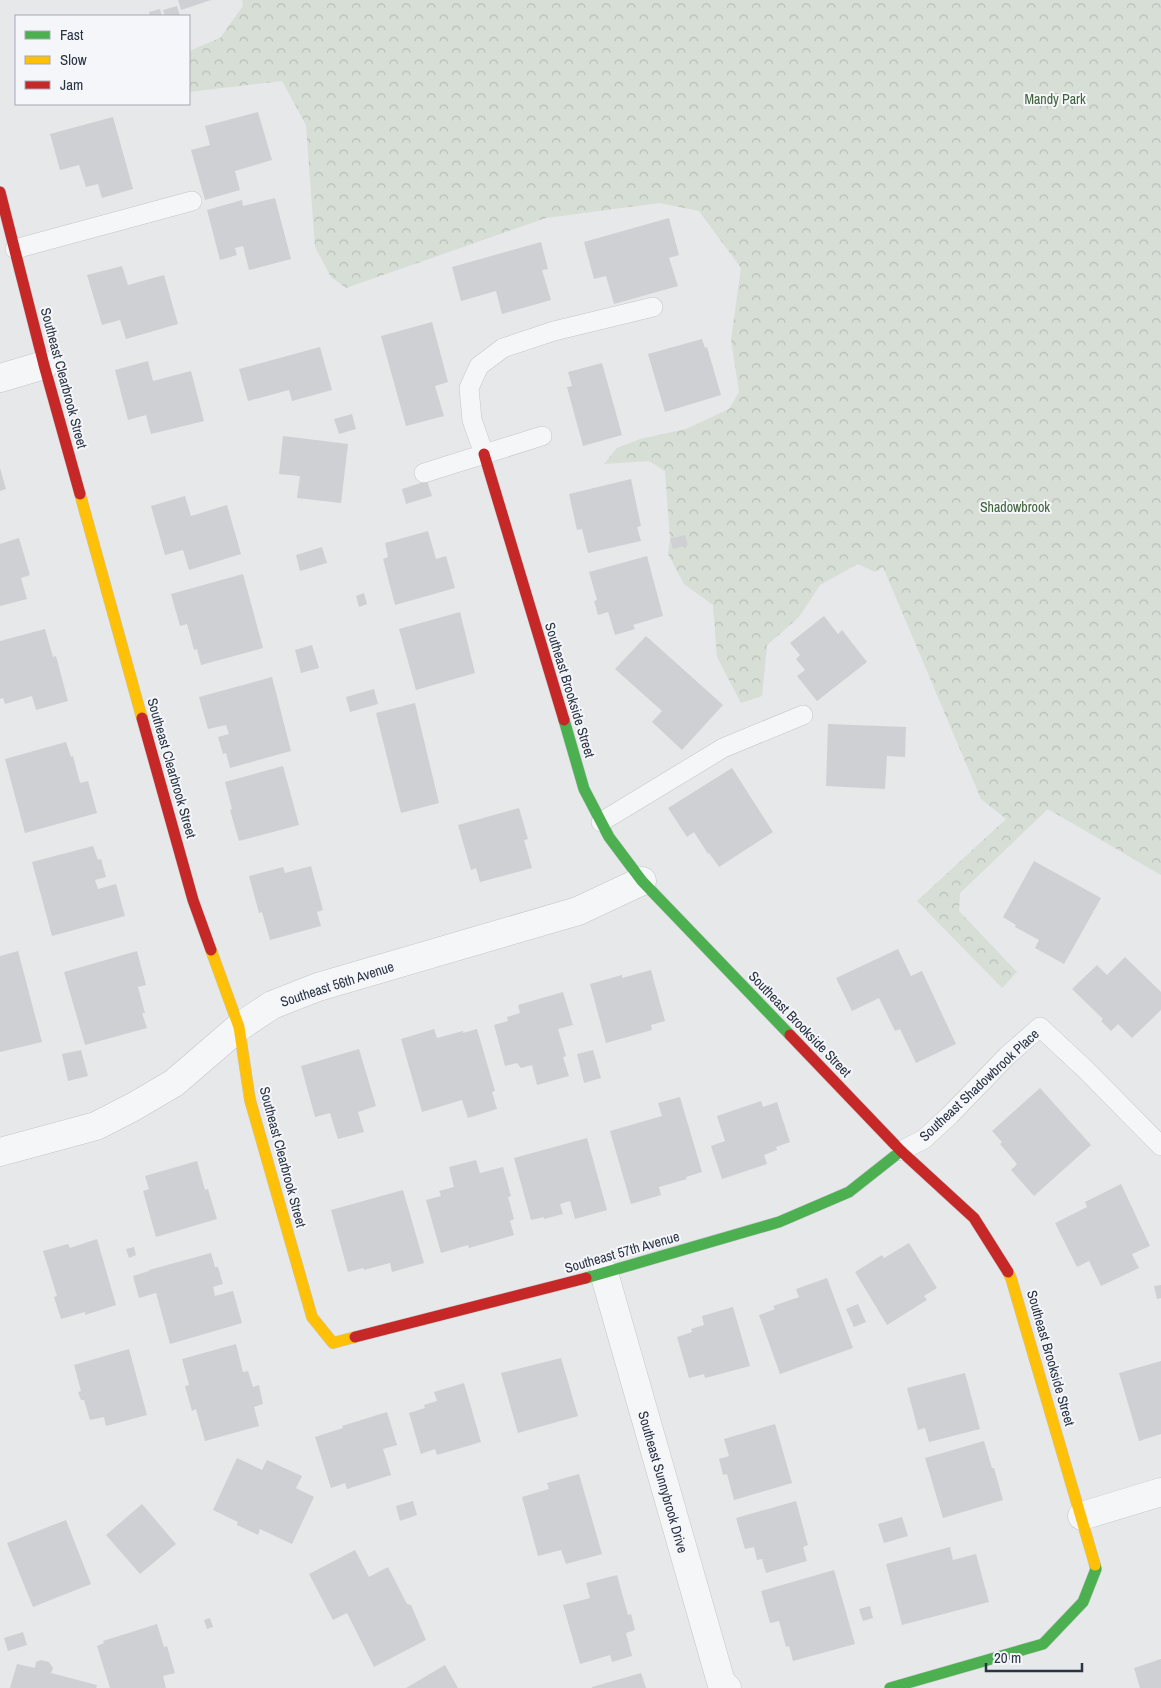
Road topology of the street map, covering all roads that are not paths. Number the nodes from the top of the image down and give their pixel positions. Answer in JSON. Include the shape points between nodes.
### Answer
{"nodes":[{"id":1,"x":0,"y":192,"type":"edge"},
{"id":2,"x":192,"y":201,"type":"dead end"},
{"id":3,"x":15,"y":250,"type":"junction"},
{"id":4,"x":653,"y":307,"type":"dead end"},
{"id":5,"x":44,"y":365,"type":"junction"},
{"id":6,"x":0,"y":378,"type":"edge"},
{"id":7,"x":542,"y":436,"type":"dead end"},
{"id":8,"x":484,"y":454,"type":"junction"},
{"id":9,"x":424,"y":473,"type":"dead end"},
{"id":10,"x":803,"y":715,"type":"dead end"},
{"id":11,"x":601,"y":822,"type":"junction"},
{"id":12,"x":642,"y":881,"type":"junction"},
{"id":13,"x":239,"y":1027,"type":"junction"},
{"id":14,"x":1161,"y":1146,"type":"edge"},
{"id":15,"x":901,"y":1151,"type":"junction"},
{"id":16,"x":0,"y":1152,"type":"edge"},
{"id":17,"x":604,"y":1273,"type":"junction"},
{"id":18,"x":333,"y":1343,"type":"joint"},
{"id":19,"x":1161,"y":1492,"type":"edge"},
{"id":20,"x":1082,"y":1516,"type":"junction"},
{"id":21,"x":727,"y":1688,"type":"edge"},
{"id":22,"x":890,"y":1688,"type":"edge"}],
"edges":[{"from":1,"to":3,"type":"street","name":"Southeast Clearbrook Street"},
{"from":2,"to":3,"type":"lane"},
{"from":3,"to":5,"type":"street","name":"Southeast Clearbrook Street"},
{"from":4,"to":8,"type":"lane","via":[[554,331],[503,348],[479,366],[469,388],[472,420]]},
{"from":5,"to":6,"type":"street"},
{"from":5,"to":13,"type":"street","name":"Southeast Clearbrook Street","via":[[193,900]]},
{"from":7,"to":8,"type":"lane"},
{"from":8,"to":9,"type":"lane"},
{"from":8,"to":11,"type":"street","name":"Southeast Brookside Street","via":[[584,789]]},
{"from":10,"to":11,"type":"lane","via":[[723,748]]},
{"from":11,"to":12,"type":"street","name":"Southeast Brookside Street","via":[[608,837]]},
{"from":12,"to":13,"type":"street","name":"Southeast 56th Avenue","via":[[578,911],[318,987],[272,1005]]},
{"from":12,"to":15,"type":"street","name":"Southeast Brookside Street"},
{"from":13,"to":16,"type":"street","name":"Southeast 56th Avenue","via":[[174,1083],[133,1107],[96,1126]]},
{"from":13,"to":18,"type":"street","name":"Southeast Clearbrook Street","via":[[250,1100],[312,1317]]},
{"from":14,"to":15,"type":"lane","name":"Southeast Shadowbrook Place","via":[[1040,1027],[924,1139]]},
{"from":15,"to":17,"type":"street","name":"Southeast 57th Avenue","via":[[849,1192],[779,1222]]},
{"from":15,"to":20,"type":"street","name":"Southeast Brookside Street","via":[[974,1218],[1011,1278]]},
{"from":17,"to":18,"type":"street","name":"Southeast 57th Avenue"},
{"from":17,"to":21,"type":"street","name":"Southeast Sunnybrook Drive","via":[[721,1682]]},
{"from":19,"to":20,"type":"street"},
{"from":20,"to":22,"type":"street","name":"Southeast Brookside Street","via":[[1096,1569],[1083,1602],[1043,1644]]}]}
